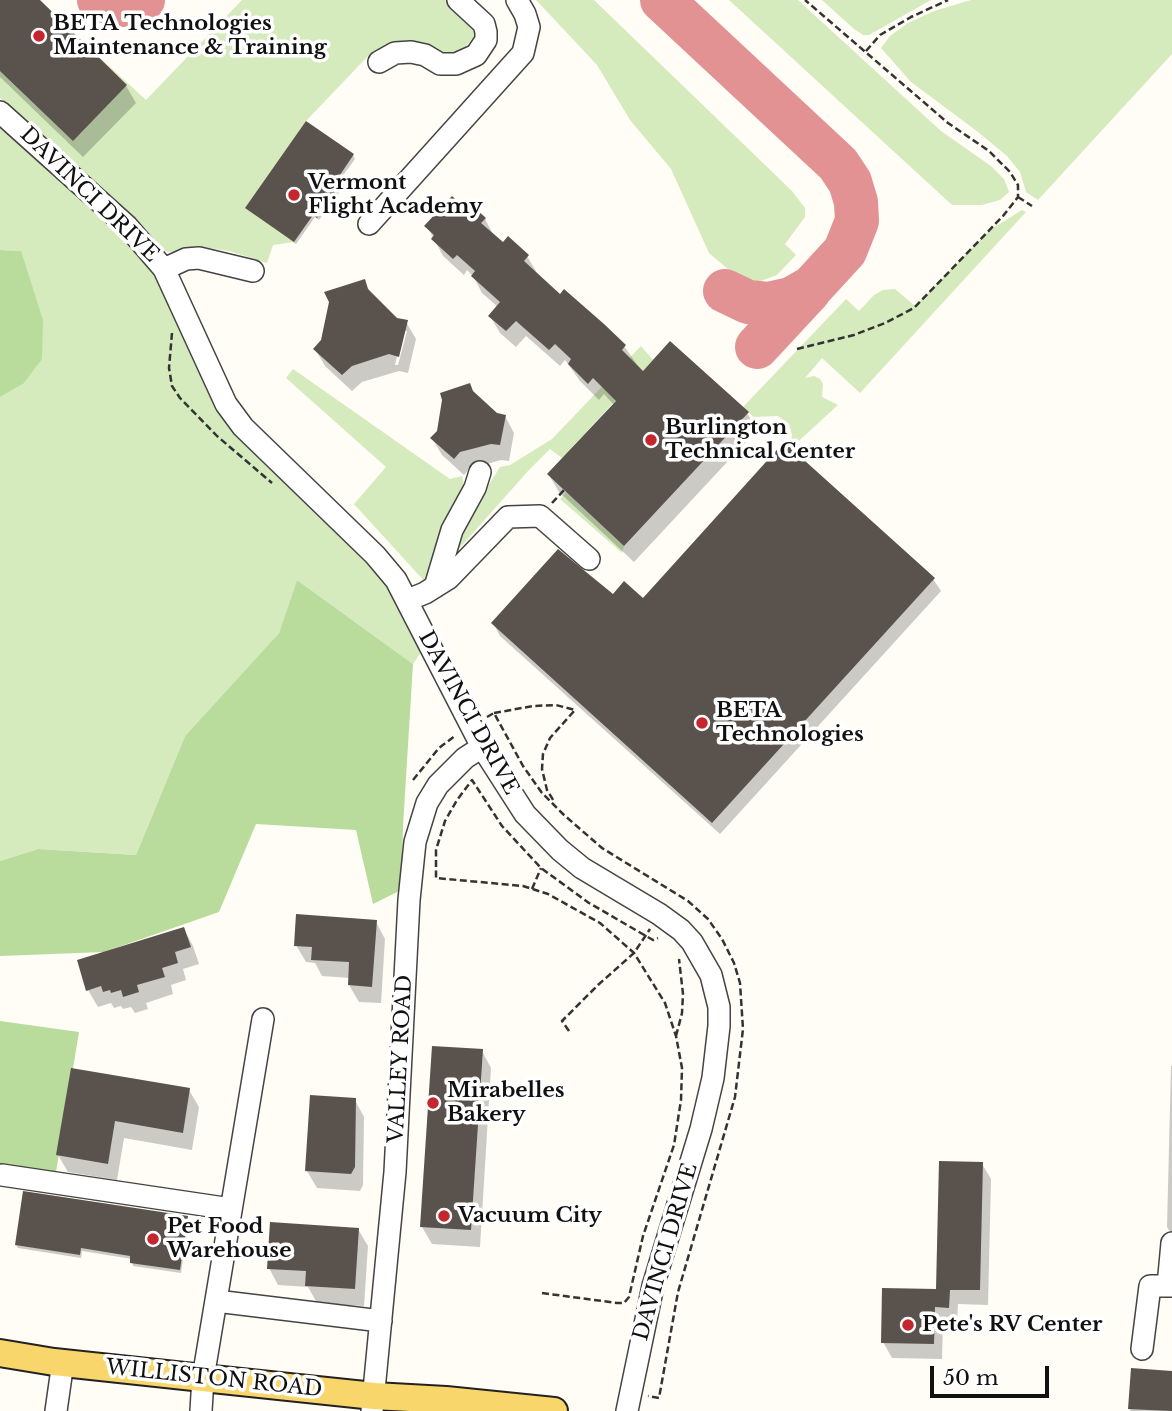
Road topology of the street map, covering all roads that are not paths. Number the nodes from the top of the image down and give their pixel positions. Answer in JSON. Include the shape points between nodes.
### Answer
{"nodes":[{"id":1,"x":458,"y":0,"type":"edge"},
{"id":2,"x":517,"y":0,"type":"edge"},
{"id":3,"x":379,"y":62,"type":"dead end"},
{"id":4,"x":0,"y":112,"type":"edge"},
{"id":5,"x":369,"y":224,"type":"dead end"},
{"id":6,"x":164,"y":269,"type":"junction"},
{"id":7,"x":253,"y":271,"type":"dead end"},
{"id":8,"x":480,"y":472,"type":"dead end"},
{"id":9,"x":589,"y":559,"type":"dead end"},
{"id":10,"x":435,"y":587,"type":"junction"},
{"id":11,"x":408,"y":600,"type":"junction"},
{"id":12,"x":482,"y":747,"type":"junction"},
{"id":13,"x":263,"y":1019,"type":"dead end"},
{"id":14,"x":2,"y":1175,"type":"dead end"},
{"id":15,"x":231,"y":1209,"type":"junction"},
{"id":16,"x":1172,"y":1244,"type":"edge"},
{"id":17,"x":1170,"y":1286,"type":"edge"},
{"id":18,"x":216,"y":1301,"type":"junction"},
{"id":19,"x":381,"y":1321,"type":"junction"},
{"id":20,"x":1142,"y":1349,"type":"dead end"},
{"id":21,"x":0,"y":1353,"type":"edge"},
{"id":22,"x":63,"y":1362,"type":"junction"},
{"id":23,"x":203,"y":1378,"type":"junction"},
{"id":24,"x":373,"y":1404,"type":"edge"},
{"id":25,"x":56,"y":1411,"type":"edge"},
{"id":26,"x":201,"y":1411,"type":"edge"},
{"id":27,"x":554,"y":1411,"type":"edge"},
{"id":28,"x":627,"y":1411,"type":"edge"}],
"edges":[{"from":1,"to":3,"type":"street","via":[[484,24],[486,40],[476,55],[456,64],[440,64],[425,55],[395,53]]},
{"from":2,"to":5,"type":"street","via":[[529,27],[523,53]]},
{"from":4,"to":6,"type":"street","name":"DAVINCI DRIVE","via":[[127,226]]},
{"from":6,"to":7,"type":"street","via":[[199,258]]},
{"from":6,"to":11,"type":"street","name":"DAVINCI DRIVE","via":[[226,404],[243,427],[375,555]]},
{"from":8,"to":10,"type":"street","via":[[452,530]]},
{"from":9,"to":10,"type":"street","via":[[540,516],[509,517]]},
{"from":10,"to":11,"type":"street"},
{"from":11,"to":12,"type":"street","name":"DAVINCI DRIVE"},
{"from":12,"to":19,"type":"street","name":"VALLEY ROAD","via":[[438,785],[415,842]]},
{"from":12,"to":28,"type":"street","name":"DAVINCI DRIVE","via":[[525,814],[560,850],[681,930],[702,957],[716,989],[719,1026],[707,1108],[653,1286]]},
{"from":13,"to":15,"type":"street"},
{"from":14,"to":15,"type":"street"},
{"from":15,"to":18,"type":"street"},
{"from":16,"to":17,"type":"street"},
{"from":17,"to":20,"type":"street","via":[[1150,1286]]},
{"from":18,"to":19,"type":"street"},
{"from":18,"to":23,"type":"street"},
{"from":19,"to":24,"type":"street","name":"VALLEY ROAD"},
{"from":21,"to":22,"type":"main road","name":"WILLISTON ROAD"},
{"from":22,"to":23,"type":"main road","name":"WILLISTON ROAD"},
{"from":22,"to":25,"type":"street"},
{"from":23,"to":24,"type":"main road","name":"WILLISTON ROAD"},
{"from":23,"to":26,"type":"street"},
{"from":24,"to":27,"type":"main road","name":"WILLISTON ROAD","via":[[446,1400]]}]}
